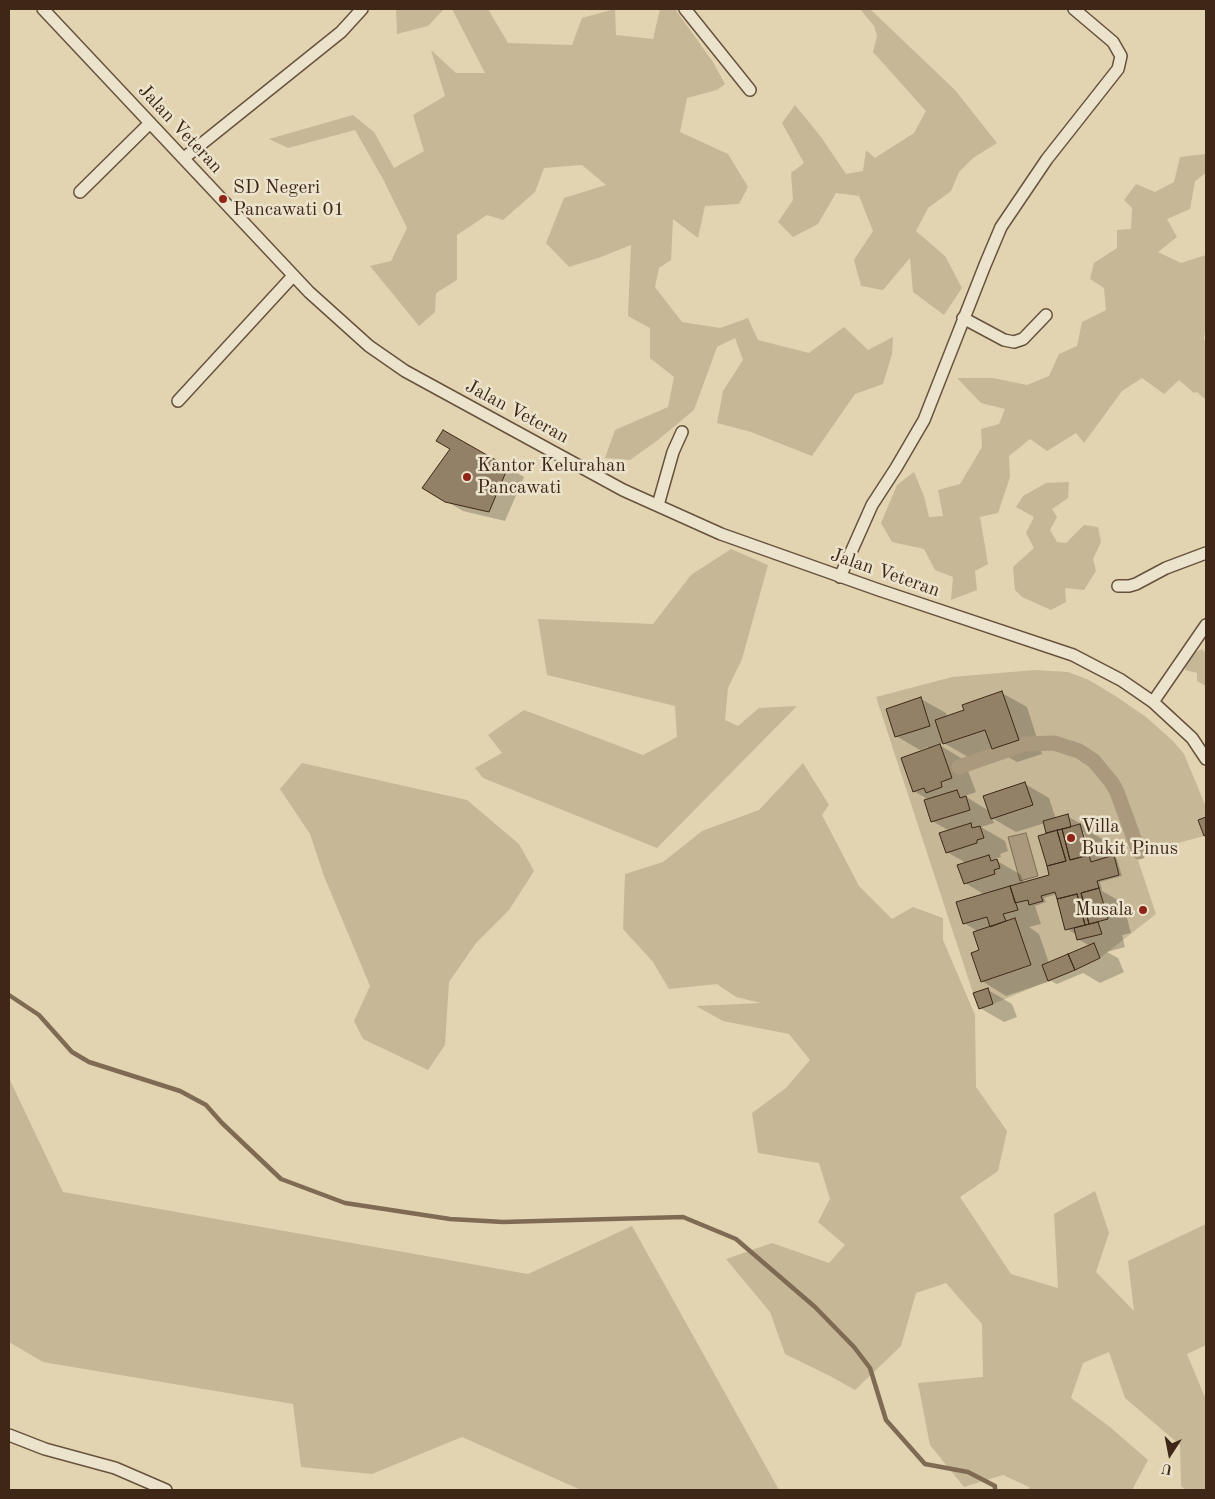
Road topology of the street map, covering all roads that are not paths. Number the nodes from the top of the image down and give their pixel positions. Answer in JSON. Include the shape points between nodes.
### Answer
{"nodes":[{"id":1,"x":43,"y":9,"type":"edge"},
{"id":2,"x":362,"y":9,"type":"edge"},
{"id":3,"x":685,"y":9,"type":"edge"},
{"id":4,"x":1074,"y":9,"type":"edge"},
{"id":5,"x":750,"y":90,"type":"dead end"},
{"id":6,"x":150,"y":123,"type":"junction"},
{"id":7,"x":184,"y":158,"type":"junction"},
{"id":8,"x":80,"y":192,"type":"dead end"},
{"id":9,"x":293,"y":276,"type":"junction"},
{"id":10,"x":1046,"y":315,"type":"dead end"},
{"id":11,"x":964,"y":318,"type":"junction"},
{"id":12,"x":178,"y":401,"type":"dead end"},
{"id":13,"x":682,"y":432,"type":"dead end"},
{"id":14,"x":658,"y":505,"type":"junction"},
{"id":15,"x":1206,"y":553,"type":"edge"},
{"id":16,"x":840,"y":577,"type":"junction"},
{"id":17,"x":1118,"y":586,"type":"dead end"},
{"id":18,"x":1206,"y":625,"type":"edge"},
{"id":19,"x":1153,"y":702,"type":"junction"},
{"id":20,"x":1206,"y":759,"type":"edge"},
{"id":21,"x":9,"y":1436,"type":"edge"},
{"id":22,"x":166,"y":1490,"type":"edge"}],
"edges":[{"from":1,"to":6,"type":"street","name":"Jalan Veteran"},
{"from":2,"to":7,"type":"street","via":[[341,32]]},
{"from":3,"to":5,"type":"street"},
{"from":4,"to":11,"type":"street","via":[[1113,42],[1121,56],[1118,69],[1047,160],[1001,227]]},
{"from":6,"to":7,"type":"street","name":"Jalan Veteran"},
{"from":6,"to":8,"type":"street"},
{"from":7,"to":9,"type":"street","name":"Jalan Veteran"},
{"from":9,"to":12,"type":"street"},
{"from":9,"to":14,"type":"street","name":"Jalan Veteran","via":[[369,346],[405,371],[623,490]]},
{"from":10,"to":11,"type":"street","via":[[1023,339],[1014,342],[1004,340]]},
{"from":11,"to":16,"type":"street","via":[[924,420],[872,505]]},
{"from":13,"to":14,"type":"street"},
{"from":14,"to":16,"type":"street","name":"Jalan Veteran","via":[[721,534]]},
{"from":15,"to":17,"type":"street","via":[[1136,584]]},
{"from":16,"to":19,"type":"street","name":"Jalan Veteran","via":[[1073,655],[1121,680]]},
{"from":18,"to":19,"type":"street"},
{"from":19,"to":20,"type":"street","name":"Jalan Veteran","via":[[1192,738]]},
{"from":21,"to":22,"type":"street","via":[[115,1468]]}]}
